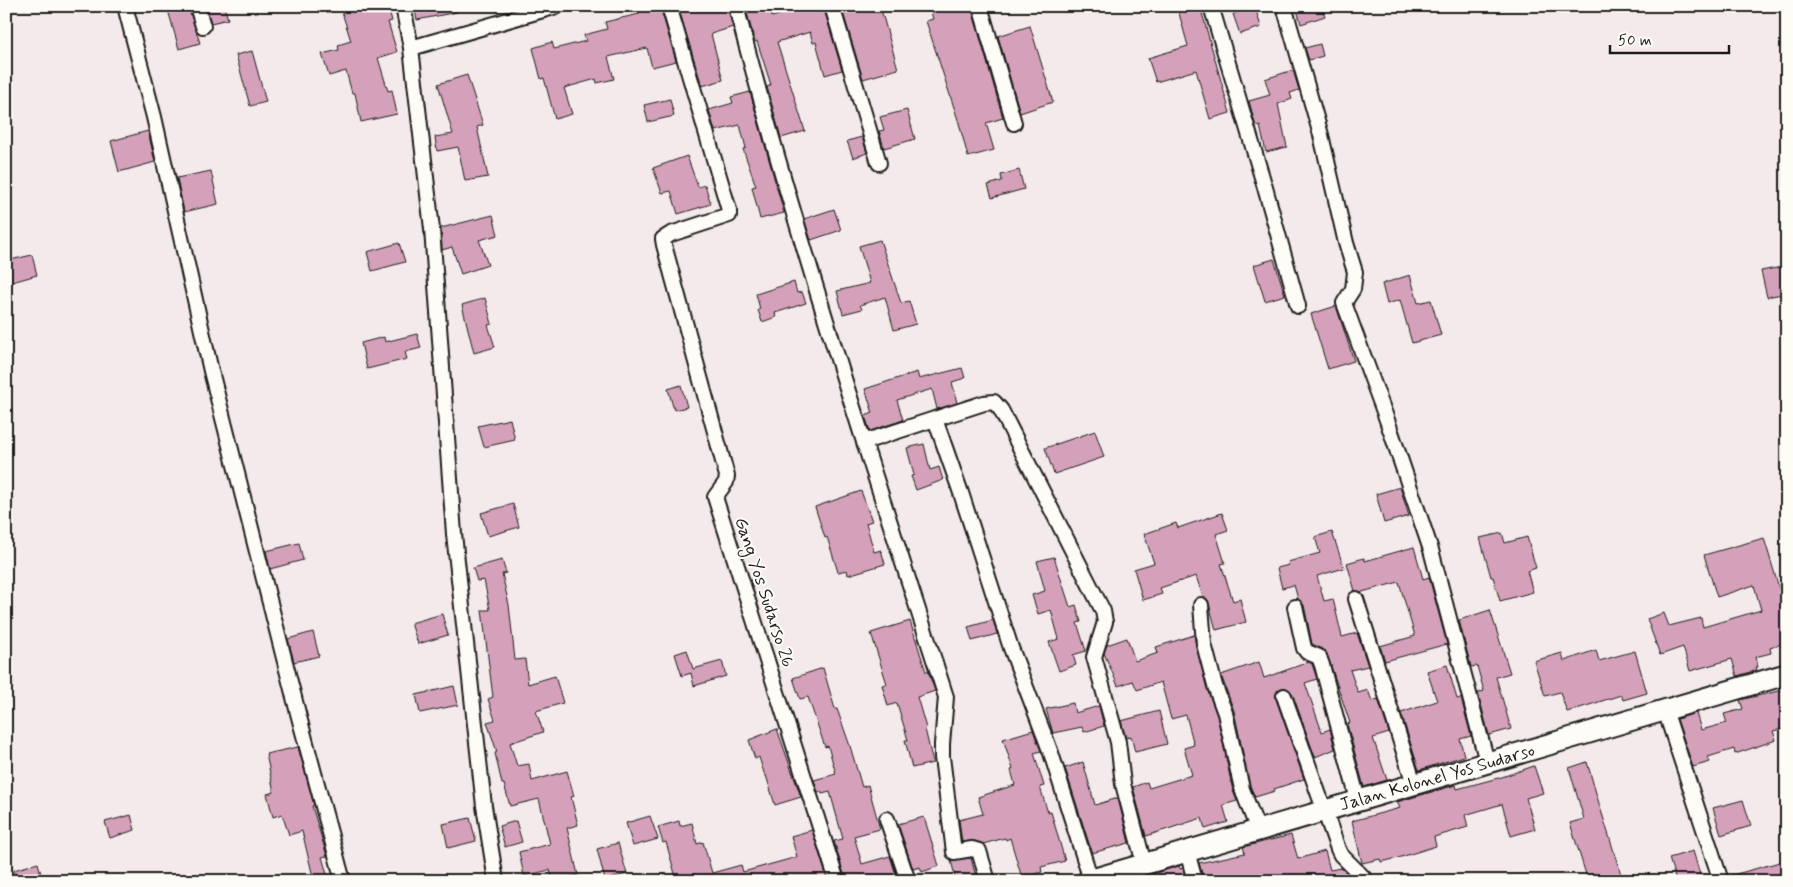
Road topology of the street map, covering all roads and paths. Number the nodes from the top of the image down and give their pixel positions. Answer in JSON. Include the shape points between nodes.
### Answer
{"nodes":[{"id":1,"x":125,"y":6,"type":"edge"},
{"id":2,"x":197,"y":6,"type":"edge"},
{"id":3,"x":403,"y":6,"type":"edge"},
{"id":4,"x":557,"y":6,"type":"edge"},
{"id":5,"x":669,"y":6,"type":"edge"},
{"id":6,"x":736,"y":6,"type":"edge"},
{"id":7,"x":832,"y":6,"type":"edge"},
{"id":8,"x":980,"y":6,"type":"edge"},
{"id":9,"x":1211,"y":6,"type":"edge"},
{"id":10,"x":1284,"y":6,"type":"edge"},
{"id":11,"x":203,"y":26,"type":"dead end"},
{"id":12,"x":411,"y":48,"type":"junction"},
{"id":13,"x":1014,"y":123,"type":"dead end"},
{"id":14,"x":880,"y":163,"type":"dead end"},
{"id":15,"x":1298,"y":306,"type":"dead end"},
{"id":16,"x":934,"y":419,"type":"junction"},
{"id":17,"x":864,"y":442,"type":"junction"},
{"id":18,"x":1356,"y":599,"type":"dead end"},
{"id":19,"x":1201,"y":605,"type":"dead end"},
{"id":20,"x":1295,"y":607,"type":"dead end"},
{"id":21,"x":1787,"y":674,"type":"edge"},
{"id":22,"x":1284,"y":696,"type":"dead end"},
{"id":23,"x":1665,"y":710,"type":"junction"},
{"id":24,"x":1487,"y":762,"type":"junction"},
{"id":25,"x":1414,"y":784,"type":"junction"},
{"id":26,"x":1358,"y":800,"type":"junction"},
{"id":27,"x":1324,"y":810,"type":"junction"},
{"id":28,"x":887,"y":820,"type":"dead end"},
{"id":29,"x":1258,"y":830,"type":"junction"},
{"id":30,"x":1187,"y":851,"type":"junction"},
{"id":31,"x":1144,"y":864,"type":"junction"},
{"id":32,"x":1089,"y":880,"type":"edge"},
{"id":33,"x":343,"y":881,"type":"edge"},
{"id":34,"x":496,"y":881,"type":"edge"},
{"id":35,"x":837,"y":881,"type":"edge"},
{"id":36,"x":908,"y":881,"type":"edge"},
{"id":37,"x":988,"y":881,"type":"edge"},
{"id":38,"x":1196,"y":881,"type":"edge"},
{"id":39,"x":1367,"y":881,"type":"edge"},
{"id":40,"x":1721,"y":881,"type":"edge"}],
"edges":[{"from":1,"to":33,"type":"street","via":[[154,117],[213,380]]},
{"from":2,"to":11,"type":"street"},
{"from":3,"to":12,"type":"street"},
{"from":4,"to":12,"type":"street"},
{"from":5,"to":35,"type":"street","name":"Gang Yos Sudarso 26","via":[[730,216],[663,239],[727,476],[716,497]]},
{"from":6,"to":17,"type":"street","via":[[811,273]]},
{"from":7,"to":14,"type":"street"},
{"from":8,"to":13,"type":"street"},
{"from":9,"to":15,"type":"street"},
{"from":10,"to":24,"type":"street","via":[[1355,272],[1353,289],[1344,303],[1388,420],[1431,550]]},
{"from":12,"to":34,"type":"street","via":[[432,229],[456,544],[484,806]]},
{"from":16,"to":17,"type":"street"},
{"from":16,"to":31,"type":"street","via":[[994,402],[1103,610],[1105,622],[1094,657],[1118,742],[1123,784]]},
{"from":16,"to":32,"type":"street","via":[[1011,648],[1051,753]]},
{"from":17,"to":37,"type":"street","via":[[946,697],[942,751],[954,852],[979,851]]},
{"from":18,"to":25,"type":"street"},
{"from":19,"to":29,"type":"street","via":[[1204,644],[1225,712],[1242,789]]},
{"from":20,"to":26,"type":"street","via":[[1304,648],[1319,657],[1322,665]]},
{"from":21,"to":23,"type":"street","name":"Jalan Kolonel Yos Sudarso"},
{"from":22,"to":27,"type":"street"},
{"from":23,"to":24,"type":"street","name":"Jalan Kolonel Yos Sudarso"},
{"from":23,"to":40,"type":"street"},
{"from":24,"to":25,"type":"street","name":"Jalan Kolonel Yos Sudarso"},
{"from":25,"to":26,"type":"street","name":"Jalan Kolonel Yos Sudarso"},
{"from":26,"to":27,"type":"street","name":"Jalan Kolonel Yos Sudarso"},
{"from":27,"to":29,"type":"street","name":"Jalan Kolonel Yos Sudarso"},
{"from":27,"to":39,"type":"street","via":[[1341,855]]},
{"from":28,"to":36,"type":"street"},
{"from":29,"to":30,"type":"street","name":"Jalan Kolonel Yos Sudarso"},
{"from":30,"to":31,"type":"street","name":"Jalan Kolonel Yos Sudarso"},
{"from":30,"to":38,"type":"street"},
{"from":31,"to":32,"type":"street","name":"Jalan Kolonel Yos Sudarso"}]}
